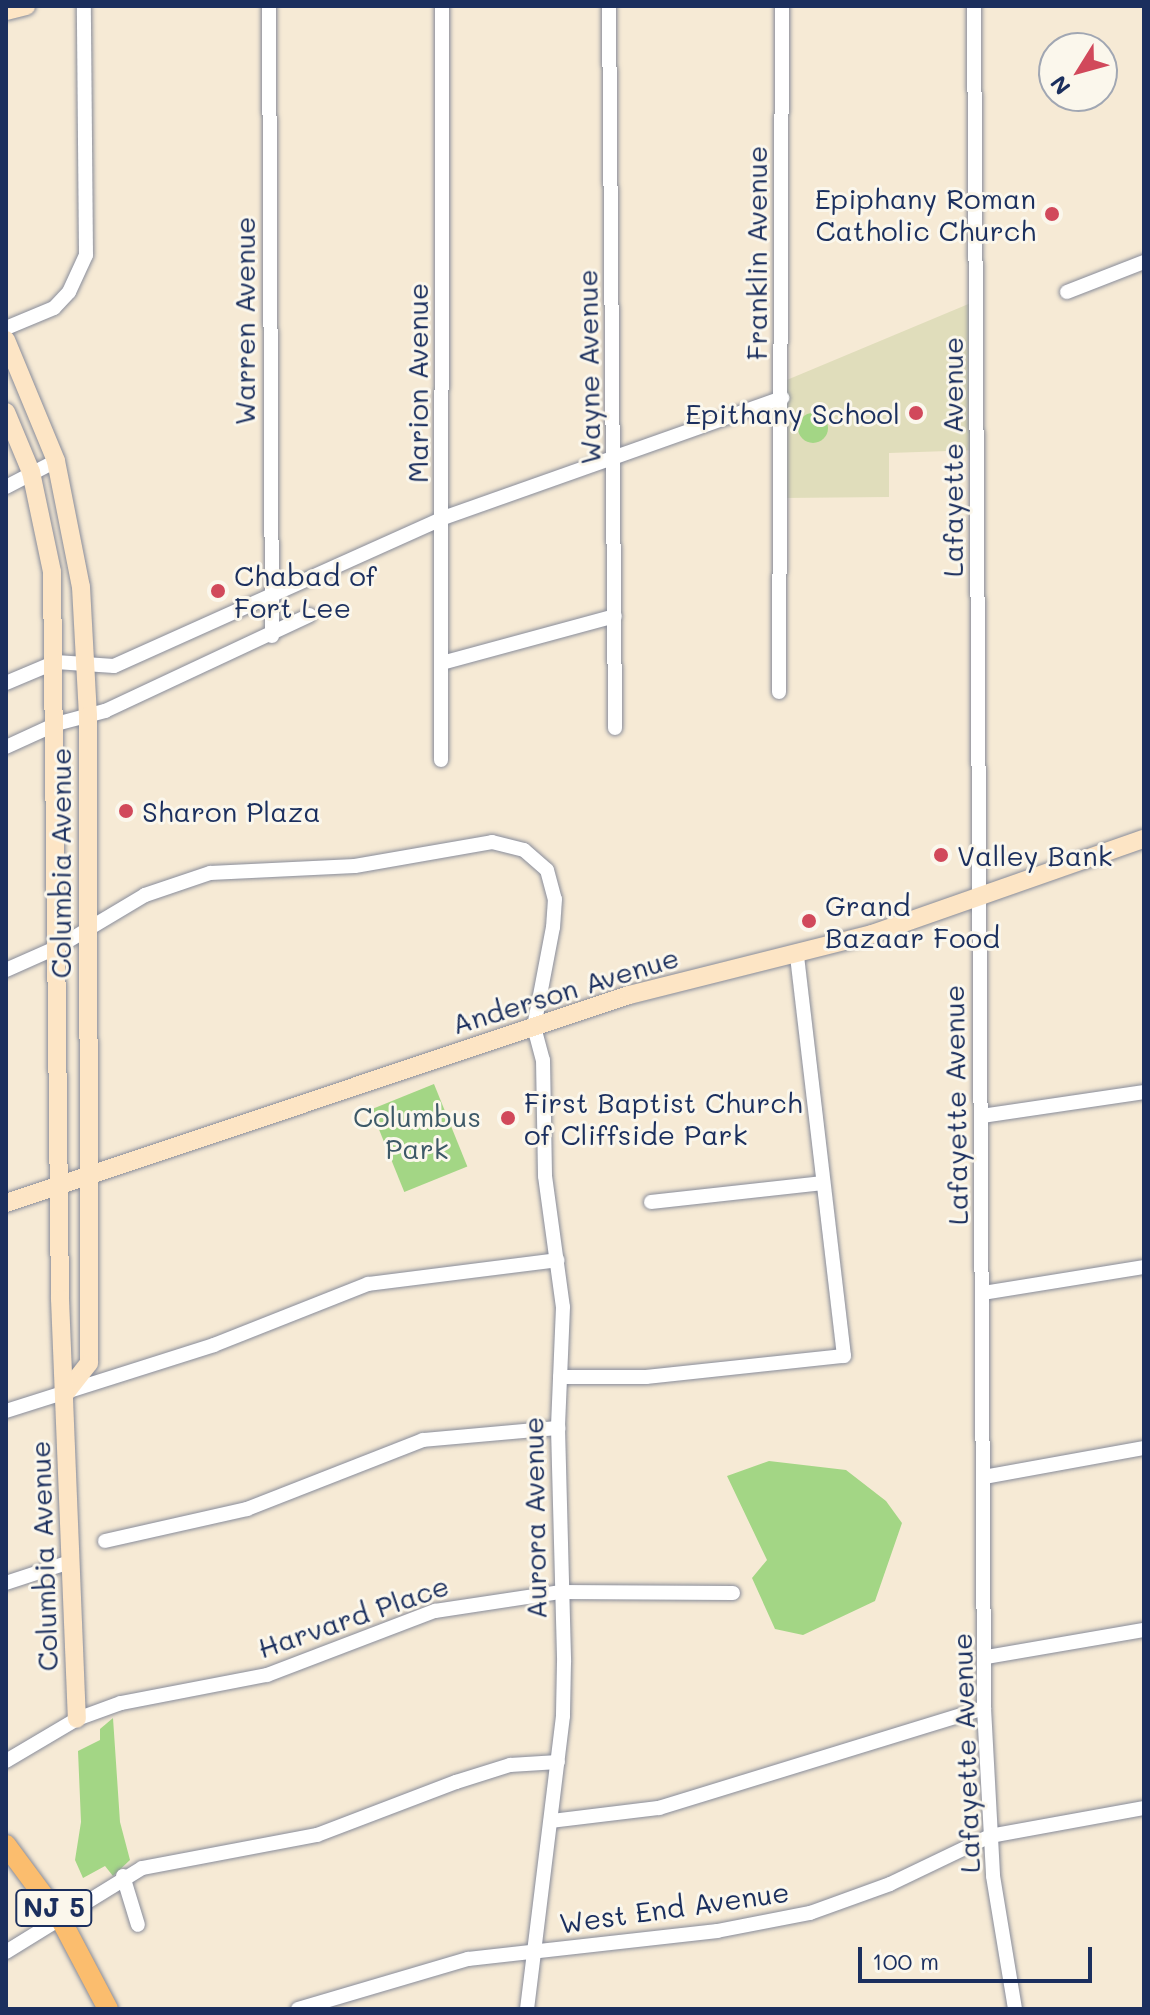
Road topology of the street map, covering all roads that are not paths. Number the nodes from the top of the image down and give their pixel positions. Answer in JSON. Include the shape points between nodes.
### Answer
{"nodes":[{"id":1,"x":26,"y":6,"type":"edge"},
{"id":2,"x":84,"y":6,"type":"edge"},
{"id":3,"x":269,"y":6,"type":"edge"},
{"id":4,"x":442,"y":6,"type":"edge"},
{"id":5,"x":609,"y":6,"type":"edge"},
{"id":6,"x":782,"y":6,"type":"edge"},
{"id":7,"x":974,"y":6,"type":"edge"},
{"id":8,"x":6,"y":11,"type":"edge"},
{"id":9,"x":1144,"y":262,"type":"edge"},
{"id":10,"x":1067,"y":292,"type":"dead end"},
{"id":11,"x":6,"y":328,"type":"edge"},
{"id":12,"x":6,"y":340,"type":"edge"},
{"id":13,"x":782,"y":398,"type":"junction"},
{"id":14,"x":6,"y":412,"type":"edge"},
{"id":15,"x":615,"y":458,"type":"junction"},
{"id":16,"x":56,"y":461,"type":"junction"},
{"id":17,"x":31,"y":472,"type":"junction"},
{"id":18,"x":6,"y":487,"type":"edge"},
{"id":19,"x":443,"y":518,"type":"junction"},
{"id":20,"x":271,"y":595,"type":"junction"},
{"id":21,"x":310,"y":615,"type":"dead end"},
{"id":22,"x":615,"y":616,"type":"junction"},
{"id":23,"x":272,"y":636,"type":"junction"},
{"id":24,"x":56,"y":662,"type":"junction"},
{"id":25,"x":442,"y":663,"type":"junction"},
{"id":26,"x":85,"y":664,"type":"junction"},
{"id":27,"x":6,"y":683,"type":"edge"},
{"id":28,"x":779,"y":692,"type":"dead end"},
{"id":29,"x":88,"y":716,"type":"junction"},
{"id":30,"x":56,"y":724,"type":"junction"},
{"id":31,"x":615,"y":728,"type":"dead end"},
{"id":32,"x":6,"y":747,"type":"edge"},
{"id":33,"x":441,"y":760,"type":"dead end"},
{"id":34,"x":1144,"y":839,"type":"edge"},
{"id":35,"x":977,"y":900,"type":"junction"},
{"id":36,"x":88,"y":925,"type":"junction"},
{"id":37,"x":58,"y":947,"type":"junction"},
{"id":38,"x":797,"y":953,"type":"junction"},
{"id":39,"x":6,"y":970,"type":"edge"},
{"id":40,"x":534,"y":1027,"type":"junction"},
{"id":41,"x":1144,"y":1092,"type":"edge"},
{"id":42,"x":982,"y":1116,"type":"junction"},
{"id":43,"x":89,"y":1177,"type":"junction"},
{"id":44,"x":823,"y":1183,"type":"junction"},
{"id":45,"x":61,"y":1185,"type":"junction"},
{"id":46,"x":651,"y":1202,"type":"dead end"},
{"id":47,"x":6,"y":1203,"type":"edge"},
{"id":48,"x":557,"y":1260,"type":"junction"},
{"id":49,"x":1144,"y":1267,"type":"edge"},
{"id":50,"x":983,"y":1293,"type":"junction"},
{"id":51,"x":560,"y":1377,"type":"junction"},
{"id":52,"x":66,"y":1392,"type":"junction"},
{"id":53,"x":6,"y":1411,"type":"edge"},
{"id":54,"x":558,"y":1428,"type":"junction"},
{"id":55,"x":1144,"y":1448,"type":"edge"},
{"id":56,"x":984,"y":1477,"type":"junction"},
{"id":57,"x":105,"y":1541,"type":"dead end"},
{"id":58,"x":70,"y":1562,"type":"junction"},
{"id":59,"x":6,"y":1583,"type":"edge"},
{"id":60,"x":560,"y":1592,"type":"junction"},
{"id":61,"x":733,"y":1593,"type":"dead end"},
{"id":62,"x":1144,"y":1630,"type":"edge"},
{"id":63,"x":987,"y":1657,"type":"junction"},
{"id":64,"x":984,"y":1708,"type":"junction"},
{"id":65,"x":77,"y":1719,"type":"junction"},
{"id":66,"x":6,"y":1761,"type":"edge"},
{"id":67,"x":558,"y":1762,"type":"junction"},
{"id":68,"x":1144,"y":1808,"type":"edge"},
{"id":69,"x":551,"y":1821,"type":"junction"},
{"id":70,"x":990,"y":1836,"type":"junction"},
{"id":71,"x":6,"y":1845,"type":"edge"},
{"id":72,"x":123,"y":1876,"type":"junction"},
{"id":73,"x":60,"y":1918,"type":"junction"},
{"id":74,"x":138,"y":1925,"type":"dead end"},
{"id":75,"x":6,"y":1952,"type":"edge"},
{"id":76,"x":530,"y":1954,"type":"junction"},
{"id":77,"x":108,"y":2009,"type":"edge"},
{"id":78,"x":298,"y":2009,"type":"edge"},
{"id":79,"x":527,"y":2009,"type":"edge"},
{"id":80,"x":1015,"y":2009,"type":"edge"}],
"edges":[{"from":1,"to":8,"type":"street"},
{"from":2,"to":11,"type":"street","via":[[86,255],[73,285],[54,308]]},
{"from":3,"to":20,"type":"street","name":"Warren Avenue"},
{"from":4,"to":19,"type":"street","name":"Marion Avenue"},
{"from":5,"to":15,"type":"street","name":"Wayne Avenue"},
{"from":6,"to":13,"type":"street","name":"Franklin Avenue"},
{"from":7,"to":35,"type":"street","name":"Lafayette Avenue"},
{"from":9,"to":10,"type":"street"},
{"from":12,"to":16,"type":"street","name":"Columbia Avenue"},
{"from":13,"to":15,"type":"street"},
{"from":13,"to":28,"type":"street","name":"Franklin Avenue"},
{"from":14,"to":17,"type":"street","name":"Columbia Avenue"},
{"from":15,"to":19,"type":"street"},
{"from":15,"to":22,"type":"street","name":"Wayne Avenue"},
{"from":16,"to":17,"type":"street"},
{"from":16,"to":26,"type":"street","name":"Columbia Avenue","via":[[76,542]]},
{"from":17,"to":18,"type":"street"},
{"from":17,"to":24,"type":"street","name":"Columbia Avenue","via":[[52,572]]},
{"from":19,"to":20,"type":"street"},
{"from":19,"to":25,"type":"street","name":"Marion Avenue"},
{"from":20,"to":23,"type":"street","name":"Warren Avenue"},
{"from":20,"to":26,"type":"street","via":[[114,666]]},
{"from":21,"to":23,"type":"street"},
{"from":22,"to":25,"type":"street"},
{"from":22,"to":31,"type":"street","name":"Wayne Avenue"},
{"from":23,"to":29,"type":"street"},
{"from":24,"to":26,"type":"street"},
{"from":24,"to":27,"type":"street"},
{"from":24,"to":30,"type":"street","name":"Columbia Avenue"},
{"from":25,"to":33,"type":"street","name":"Marion Avenue"},
{"from":26,"to":29,"type":"street","name":"Columbia Avenue"},
{"from":29,"to":30,"type":"street"},
{"from":29,"to":36,"type":"street","name":"Columbia Avenue"},
{"from":30,"to":32,"type":"street"},
{"from":30,"to":37,"type":"street","name":"Columbia Avenue"},
{"from":34,"to":35,"type":"street","name":"Anderson Avenue"},
{"from":35,"to":38,"type":"street","name":"Anderson Avenue"},
{"from":35,"to":42,"type":"street","name":"Lafayette Avenue"},
{"from":36,"to":37,"type":"street"},
{"from":36,"to":40,"type":"street","via":[[145,895],[210,873],[355,866],[492,842],[524,850],[547,870],[552,884],[553,927]]},
{"from":36,"to":43,"type":"street","name":"Columbia Avenue"},
{"from":37,"to":39,"type":"street"},
{"from":37,"to":45,"type":"street","name":"Columbia Avenue"},
{"from":38,"to":40,"type":"street","name":"Anderson Avenue","via":[[629,995]]},
{"from":38,"to":44,"type":"street"},
{"from":40,"to":43,"type":"street","name":"Anderson Avenue"},
{"from":40,"to":48,"type":"street","name":"Aurora Avenue","via":[[543,1060],[545,1176]]},
{"from":41,"to":42,"type":"street"},
{"from":42,"to":50,"type":"street","name":"Lafayette Avenue"},
{"from":43,"to":45,"type":"street","name":"Anderson Avenue"},
{"from":43,"to":52,"type":"street","name":"Columbia Avenue","via":[[89,1363]]},
{"from":44,"to":46,"type":"street"},
{"from":44,"to":51,"type":"street","via":[[844,1356],[646,1377]]},
{"from":45,"to":47,"type":"street","name":"Anderson Avenue"},
{"from":45,"to":52,"type":"street","name":"Columbia Avenue","via":[[60,1314]]},
{"from":48,"to":51,"type":"street","name":"Aurora Avenue","via":[[563,1307]]},
{"from":48,"to":52,"type":"street","via":[[368,1284],[214,1345]]},
{"from":49,"to":50,"type":"street"},
{"from":50,"to":56,"type":"street","name":"Lafayette Avenue"},
{"from":51,"to":54,"type":"street","name":"Aurora Avenue"},
{"from":52,"to":53,"type":"street"},
{"from":52,"to":58,"type":"street","name":"Columbia Avenue"},
{"from":54,"to":57,"type":"street","via":[[423,1440],[247,1509]]},
{"from":54,"to":60,"type":"street","name":"Aurora Avenue"},
{"from":55,"to":56,"type":"street"},
{"from":56,"to":63,"type":"street","name":"Lafayette Avenue"},
{"from":58,"to":59,"type":"street"},
{"from":58,"to":65,"type":"street","name":"Columbia Avenue"},
{"from":60,"to":61,"type":"street","name":"Harvard Place"},
{"from":60,"to":65,"type":"street","name":"Harvard Place","via":[[435,1611],[267,1675],[121,1703]]},
{"from":60,"to":67,"type":"street","name":"Aurora Avenue","via":[[564,1662]]},
{"from":62,"to":63,"type":"street"},
{"from":63,"to":64,"type":"street","name":"Lafayette Avenue"},
{"from":64,"to":69,"type":"street","via":[[659,1808]]},
{"from":64,"to":70,"type":"street","name":"Lafayette Avenue"},
{"from":65,"to":66,"type":"street","name":"Harvard Place"},
{"from":67,"to":69,"type":"street","name":"Aurora Avenue"},
{"from":67,"to":72,"type":"street","via":[[510,1765],[317,1835]]},
{"from":68,"to":70,"type":"street","name":"West End Avenue"},
{"from":69,"to":76,"type":"street","name":"Aurora Avenue"},
{"from":70,"to":76,"type":"street","name":"West End Avenue","via":[[890,1884],[810,1913],[717,1931]]},
{"from":70,"to":80,"type":"street","name":"Lafayette Avenue"},
{"from":71,"to":73,"type":"main road","number":"NJ 5"},
{"from":72,"to":73,"type":"street"},
{"from":72,"to":74,"type":"street"},
{"from":73,"to":75,"type":"street"},
{"from":73,"to":77,"type":"main road","number":"NJ 5"},
{"from":76,"to":78,"type":"street","name":"West End Avenue","via":[[443,1964],[361,1994]]},
{"from":76,"to":79,"type":"street","name":"Aurora Avenue"}]}
